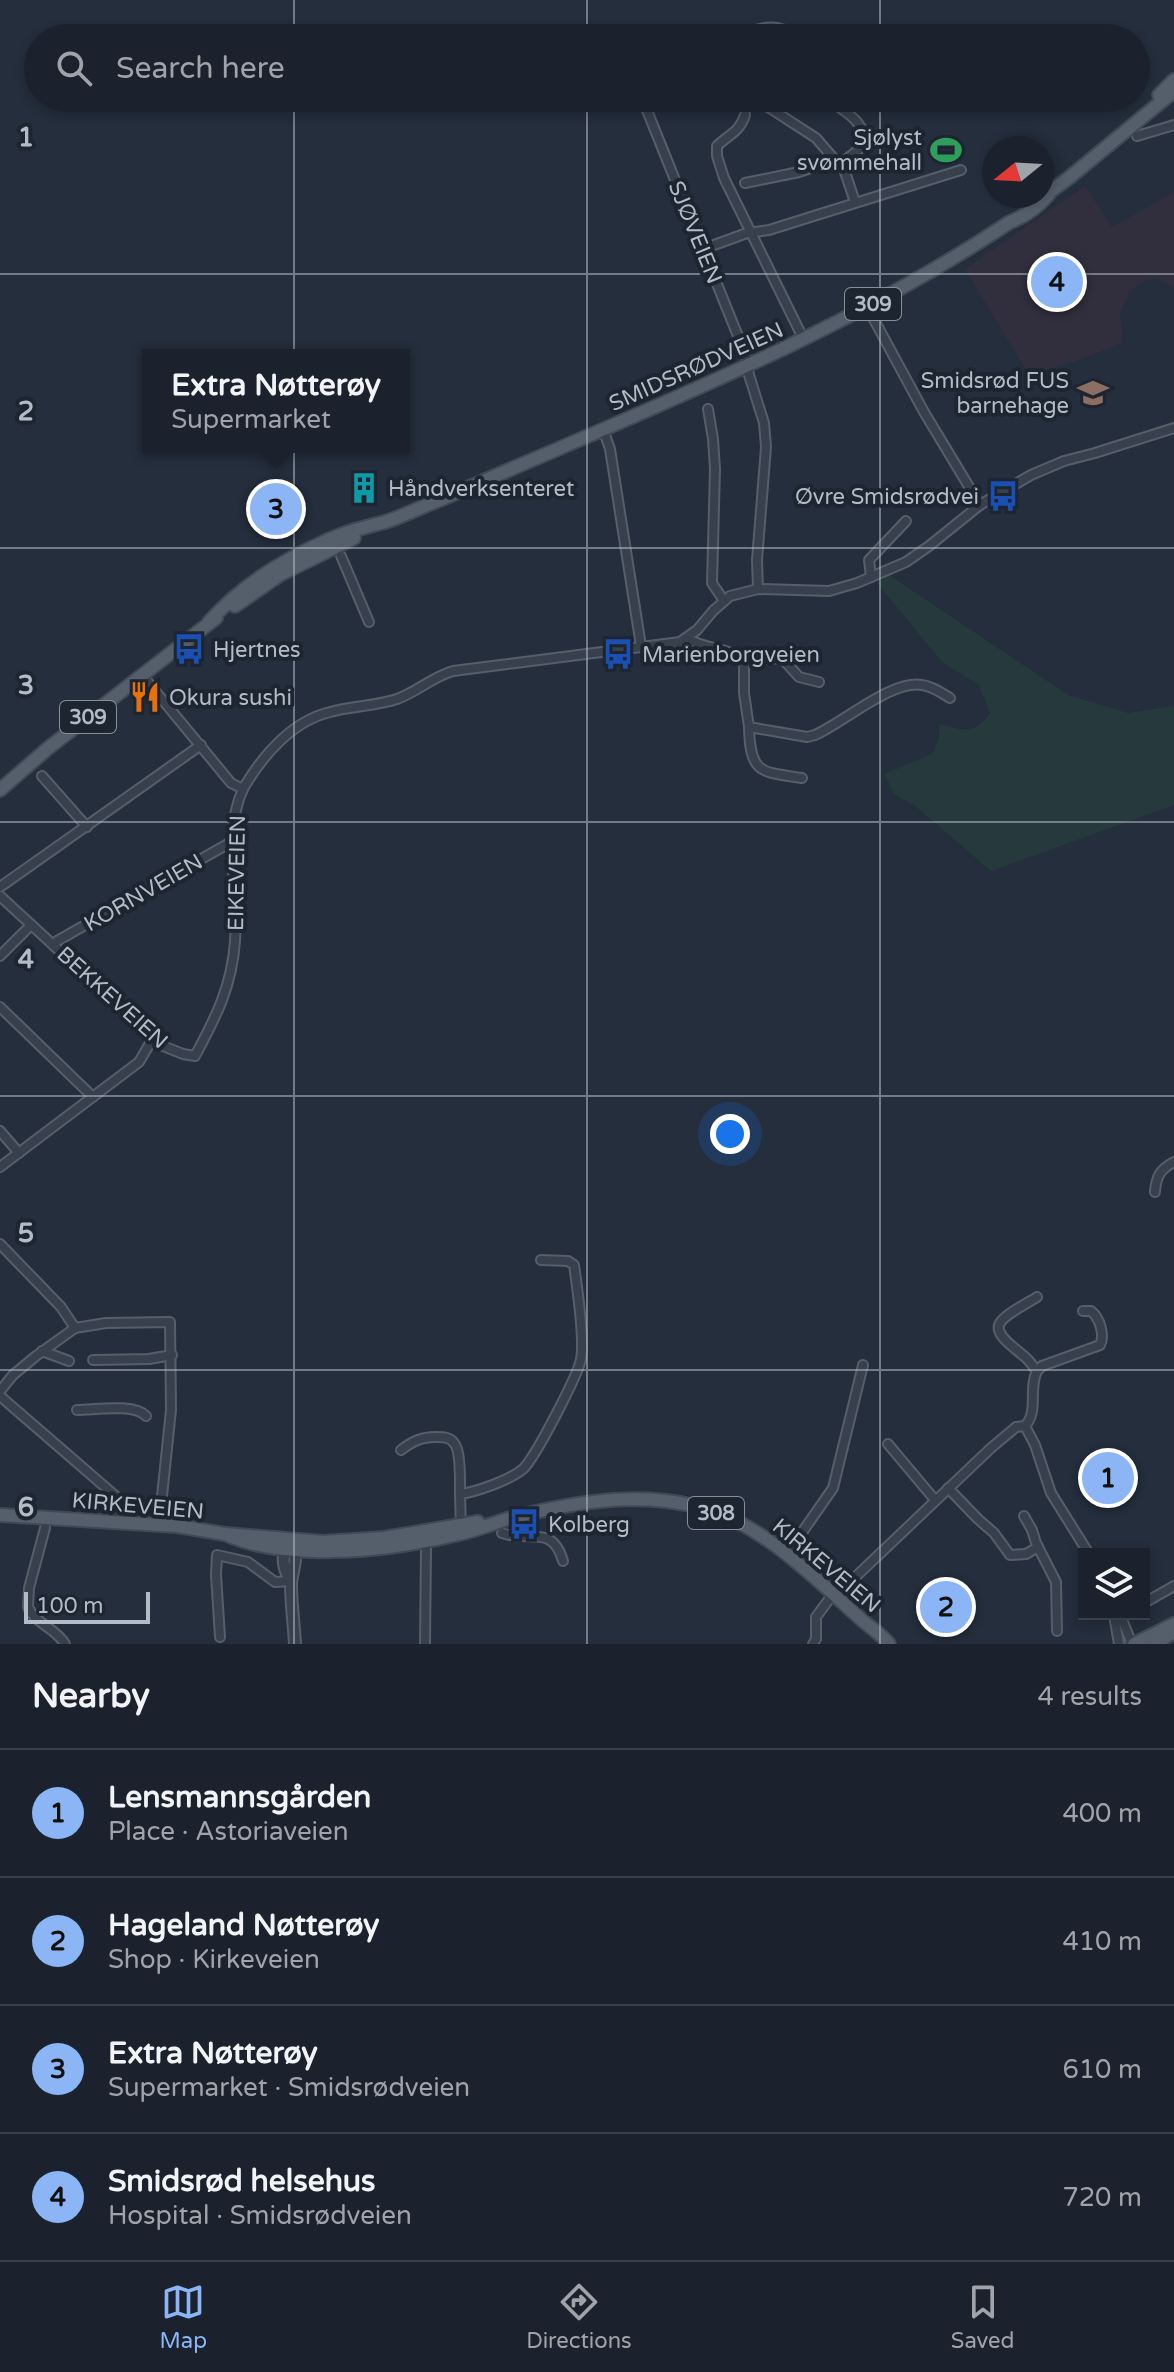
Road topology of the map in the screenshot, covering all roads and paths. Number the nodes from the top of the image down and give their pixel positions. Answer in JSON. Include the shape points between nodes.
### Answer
{"nodes":[{"id":1,"x":1174,"y":80,"type":"edge"},
{"id":2,"x":1174,"y":91,"type":"edge"},
{"id":3,"x":1150,"y":104,"type":"edge"},
{"id":4,"x":648,"y":112,"type":"edge"},
{"id":5,"x":776,"y":112,"type":"edge"},
{"id":6,"x":846,"y":112,"type":"edge"},
{"id":7,"x":1144,"y":112,"type":"edge"},
{"id":8,"x":745,"y":115,"type":"dead end"},
{"id":9,"x":1139,"y":119,"type":"junction"},
{"id":10,"x":1174,"y":125,"type":"edge"},
{"id":11,"x":1137,"y":136,"type":"dead end"},
{"id":12,"x":839,"y":162,"type":"junction"},
{"id":13,"x":961,"y":170,"type":"dead end"},
{"id":14,"x":745,"y":183,"type":"dead end"},
{"id":15,"x":855,"y":202,"type":"junction"},
{"id":16,"x":750,"y":232,"type":"junction"},
{"id":17,"x":703,"y":249,"type":"junction"},
{"id":18,"x":872,"y":316,"type":"dead end"},
{"id":19,"x":800,"y":332,"type":"dead end"},
{"id":20,"x":748,"y":366,"type":"junction"},
{"id":21,"x":708,"y":409,"type":"dead end"},
{"id":22,"x":1174,"y":428,"type":"edge"},
{"id":23,"x":603,"y":429,"type":"junction"},
{"id":24,"x":980,"y":505,"type":"junction"},
{"id":25,"x":906,"y":521,"type":"dead end"},
{"id":26,"x":341,"y":556,"type":"dead end"},
{"id":27,"x":871,"y":577,"type":"junction"},
{"id":28,"x":758,"y":589,"type":"junction"},
{"id":29,"x":724,"y":601,"type":"junction"},
{"id":30,"x":369,"y":622,"type":"dead end"},
{"id":31,"x":687,"y":638,"type":"junction"},
{"id":32,"x":641,"y":646,"type":"junction"},
{"id":33,"x":744,"y":661,"type":"junction"},
{"id":34,"x":142,"y":675,"type":"junction"},
{"id":35,"x":819,"y":682,"type":"dead end"},
{"id":36,"x":950,"y":698,"type":"dead end"},
{"id":37,"x":749,"y":727,"type":"junction"},
{"id":38,"x":201,"y":745,"type":"junction"},
{"id":39,"x":42,"y":776,"type":"dead end"},
{"id":40,"x":802,"y":778,"type":"dead end"},
{"id":41,"x":243,"y":789,"type":"junction"},
{"id":42,"x":0,"y":790,"type":"edge"},
{"id":43,"x":87,"y":827,"type":"junction"},
{"id":44,"x":233,"y":841,"type":"junction"},
{"id":45,"x":0,"y":887,"type":"edge"},
{"id":46,"x":0,"y":896,"type":"edge"},
{"id":47,"x":31,"y":925,"type":"junction"},
{"id":48,"x":54,"y":946,"type":"junction"},
{"id":49,"x":0,"y":956,"type":"edge"},
{"id":50,"x":0,"y":1007,"type":"edge"},
{"id":51,"x":153,"y":1038,"type":"junction"},
{"id":52,"x":195,"y":1056,"type":"joint"},
{"id":53,"x":93,"y":1097,"type":"junction"},
{"id":54,"x":0,"y":1131,"type":"edge"},
{"id":55,"x":19,"y":1153,"type":"junction"},
{"id":56,"x":1174,"y":1162,"type":"edge"},
{"id":57,"x":0,"y":1167,"type":"edge"},
{"id":58,"x":1155,"y":1192,"type":"dead end"},
{"id":59,"x":0,"y":1244,"type":"edge"},
{"id":60,"x":541,"y":1260,"type":"dead end"},
{"id":61,"x":1037,"y":1297,"type":"dead end"},
{"id":62,"x":1083,"y":1311,"type":"dead end"},
{"id":63,"x":75,"y":1328,"type":"junction"},
{"id":64,"x":42,"y":1351,"type":"junction"},
{"id":65,"x":172,"y":1355,"type":"junction"},
{"id":66,"x":93,"y":1360,"type":"dead end"},
{"id":67,"x":69,"y":1361,"type":"dead end"},
{"id":68,"x":863,"y":1365,"type":"dead end"},
{"id":69,"x":1037,"y":1371,"type":"junction"},
{"id":70,"x":0,"y":1393,"type":"edge"},
{"id":71,"x":77,"y":1410,"type":"dead end"},
{"id":72,"x":146,"y":1416,"type":"dead end"},
{"id":73,"x":1025,"y":1426,"type":"junction"},
{"id":74,"x":888,"y":1444,"type":"dead end"},
{"id":75,"x":401,"y":1450,"type":"dead end"},
{"id":76,"x":948,"y":1488,"type":"junction"},
{"id":77,"x":460,"y":1494,"type":"junction"},
{"id":78,"x":115,"y":1496,"type":"junction"},
{"id":79,"x":162,"y":1496,"type":"dead end"},
{"id":80,"x":935,"y":1500,"type":"junction"},
{"id":81,"x":0,"y":1515,"type":"edge"},
{"id":82,"x":1024,"y":1516,"type":"dead end"},
{"id":83,"x":110,"y":1521,"type":"junction"},
{"id":84,"x":126,"y":1522,"type":"junction"},
{"id":85,"x":45,"y":1528,"type":"dead end"},
{"id":86,"x":461,"y":1529,"type":"junction"},
{"id":87,"x":502,"y":1533,"type":"dead end"},
{"id":88,"x":290,"y":1546,"type":"junction"},
{"id":89,"x":1038,"y":1547,"type":"junction"},
{"id":90,"x":426,"y":1548,"type":"dead end"},
{"id":91,"x":1085,"y":1548,"type":"edge"},
{"id":92,"x":787,"y":1554,"type":"junction"},
{"id":93,"x":563,"y":1561,"type":"dead end"},
{"id":94,"x":291,"y":1581,"type":"junction"},
{"id":95,"x":848,"y":1584,"type":"dead end"},
{"id":96,"x":1174,"y":1586,"type":"edge"},
{"id":97,"x":833,"y":1594,"type":"junction"},
{"id":98,"x":1150,"y":1600,"type":"edge"},
{"id":99,"x":1117,"y":1620,"type":"edge"},
{"id":100,"x":1121,"y":1620,"type":"edge"},
{"id":101,"x":1174,"y":1624,"type":"edge"},
{"id":102,"x":1057,"y":1631,"type":"dead end"},
{"id":103,"x":1174,"y":1632,"type":"edge"},
{"id":104,"x":220,"y":1637,"type":"dead end"},
{"id":105,"x":886,"y":1641,"type":"edge"},
{"id":106,"x":65,"y":1644,"type":"edge"},
{"id":107,"x":295,"y":1644,"type":"edge"},
{"id":108,"x":425,"y":1644,"type":"edge"},
{"id":109,"x":813,"y":1644,"type":"edge"},
{"id":110,"x":901,"y":1644,"type":"edge"},
{"id":111,"x":1119,"y":1644,"type":"edge"},
{"id":112,"x":1133,"y":1644,"type":"edge"},
{"id":113,"x":1155,"y":1644,"type":"edge"}],
"edges":[{"from":1,"to":3,"type":"main road","name":"SMIDSRØDVEIEN","number":"309"},
{"from":2,"to":9,"type":"main road","name":"SMIDSRØDVEIEN","number":"309"},
{"from":4,"to":17,"type":"street","name":"SJØVEIEN"},
{"from":5,"to":12,"type":"street","via":[[816,138]]},
{"from":6,"to":12,"type":"street","via":[[864,134],[863,146]]},
{"from":7,"to":9,"type":"main road","name":"SMIDSRØDVEIEN","number":"309"},
{"from":8,"to":16,"type":"street","name":"SMIDSRØDVEIEN","via":[[715,150]]},
{"from":9,"to":20,"type":"main road","name":"SMIDSRØDVEIEN","number":"309","via":[[1023,217],[900,290]]},
{"from":10,"to":11,"type":"street"},
{"from":12,"to":14,"type":"street"},
{"from":12,"to":15,"type":"street"},
{"from":13,"to":15,"type":"street"},
{"from":15,"to":16,"type":"street"},
{"from":16,"to":17,"type":"street"},
{"from":16,"to":19,"type":"street","name":"SMIDSRØDVEIEN"},
{"from":17,"to":20,"type":"street","name":"SJØVEIEN"},
{"from":18,"to":24,"type":"street"},
{"from":20,"to":23,"type":"main road","name":"SMIDSRØDVEIEN","number":"309"},
{"from":20,"to":28,"type":"street","name":"SJØVEIEN","via":[[766,447]]},
{"from":21,"to":29,"type":"street","via":[[715,469],[712,583]]},
{"from":22,"to":24,"type":"street","via":[[1064,461]]},
{"from":23,"to":32,"type":"street","via":[[612,457]]},
{"from":23,"to":34,"type":"main road","name":"SMIDSRØDVEIEN","number":"309","via":[[290,559],[232,598]]},
{"from":24,"to":27,"type":"street","via":[[918,554]]},
{"from":25,"to":27,"type":"street","via":[[869,560]]},
{"from":26,"to":30,"type":"street"},
{"from":27,"to":28,"type":"street","via":[[829,591]]},
{"from":28,"to":29,"type":"street"},
{"from":29,"to":31,"type":"street"},
{"from":31,"to":32,"type":"street"},
{"from":31,"to":33,"type":"street"},
{"from":32,"to":41,"type":"street","via":[[453,671],[390,701],[314,717],[280,741]]},
{"from":33,"to":35,"type":"street","via":[[782,658],[799,677]]},
{"from":33,"to":37,"type":"street"},
{"from":34,"to":38,"type":"street","name":"EIKEVEIEN"},
{"from":34,"to":42,"type":"main road","name":"SMIDSRØDVEIEN","number":"309"},
{"from":36,"to":37,"type":"street","via":[[914,685],[807,737]]},
{"from":37,"to":40,"type":"street","via":[[749,749],[757,766]]},
{"from":38,"to":41,"type":"street","name":"EIKEVEIEN","via":[[231,783]]},
{"from":38,"to":43,"type":"street"},
{"from":39,"to":43,"type":"street"},
{"from":41,"to":44,"type":"street","name":"EIKEVEIEN"},
{"from":43,"to":45,"type":"street"},
{"from":44,"to":48,"type":"street","name":"KORNVEIEN"},
{"from":44,"to":52,"type":"street","name":"EIKEVEIEN","via":[[232,973]]},
{"from":46,"to":47,"type":"street","name":"BEKKEVEIEN"},
{"from":47,"to":48,"type":"street","name":"BEKKEVEIEN"},
{"from":47,"to":49,"type":"street"},
{"from":48,"to":51,"type":"street","name":"BEKKEVEIEN"},
{"from":50,"to":53,"type":"street"},
{"from":51,"to":52,"type":"street","name":"BEKKEVEIEN","via":[[168,1049]]},
{"from":51,"to":53,"type":"street","via":[[139,1062]]},
{"from":53,"to":55,"type":"street"},
{"from":54,"to":55,"type":"street"},
{"from":55,"to":57,"type":"street"},
{"from":56,"to":58,"type":"street","via":[[1161,1170]]},
{"from":59,"to":63,"type":"street"},
{"from":60,"to":77,"type":"street","via":[[574,1265],[581,1362],[529,1462],[514,1475]]},
{"from":61,"to":69,"type":"street","via":[[999,1327]]},
{"from":62,"to":69,"type":"street","via":[[1096,1316],[1103,1336],[1100,1345]]},
{"from":63,"to":64,"type":"street"},
{"from":63,"to":65,"type":"street","via":[[170,1322]]},
{"from":64,"to":67,"type":"street"},
{"from":64,"to":70,"type":"street"},
{"from":65,"to":66,"type":"street"},
{"from":65,"to":79,"type":"street"},
{"from":68,"to":92,"type":"street","via":[[833,1488]]},
{"from":69,"to":73,"type":"street","via":[[1032,1382],[1033,1416]]},
{"from":70,"to":78,"type":"street"},
{"from":71,"to":72,"type":"street","via":[[132,1408]]},
{"from":73,"to":76,"type":"street","via":[[1010,1431]]},
{"from":73,"to":91,"type":"street","via":[[1051,1493]]},
{"from":74,"to":80,"type":"street"},
{"from":75,"to":77,"type":"street","via":[[423,1437],[451,1440],[457,1450]]},
{"from":76,"to":80,"type":"street"},
{"from":76,"to":89,"type":"street","via":[[1010,1555]]},
{"from":77,"to":86,"type":"street"},
{"from":78,"to":83,"type":"street"},
{"from":78,"to":84,"type":"street","via":[[125,1509]]},
{"from":80,"to":95,"type":"street"},
{"from":81,"to":83,"type":"main road","name":"KIRKEVEIEN","number":"308"},
{"from":82,"to":89,"type":"street"},
{"from":83,"to":84,"type":"main road","name":"KIRKEVEIEN","number":"308"},
{"from":84,"to":88,"type":"main road","name":"KIRKEVEIEN","number":"308","via":[[225,1534],[260,1546]]},
{"from":85,"to":106,"type":"street","via":[[28,1607]]},
{"from":86,"to":88,"type":"main road","name":"KIRKEVEIEN","number":"308"},
{"from":86,"to":92,"type":"main road","name":"KIRKEVEIEN","number":"308","via":[[596,1501],[663,1500],[735,1520]]},
{"from":87,"to":93,"type":"street","via":[[550,1539]]},
{"from":88,"to":94,"type":"street","via":[[284,1568]]},
{"from":89,"to":102,"type":"street","via":[[1056,1582]]},
{"from":90,"to":108,"type":"street"},
{"from":92,"to":97,"type":"main road","name":"KIRKEVEIEN","number":"308"},
{"from":94,"to":104,"type":"street","via":[[275,1582],[248,1562],[217,1555]]},
{"from":94,"to":107,"type":"street"},
{"from":96,"to":98,"type":"street"},
{"from":97,"to":105,"type":"main road","name":"KIRKEVEIEN","number":"308"},
{"from":97,"to":109,"type":"street","via":[[816,1617]]},
{"from":99,"to":111,"type":"street"},
{"from":100,"to":112,"type":"street"},
{"from":101,"to":112,"type":"main road"},
{"from":103,"to":113,"type":"main road"},
{"from":105,"to":110,"type":"main road","name":"KIRKEVEIEN","number":"308"}]}
